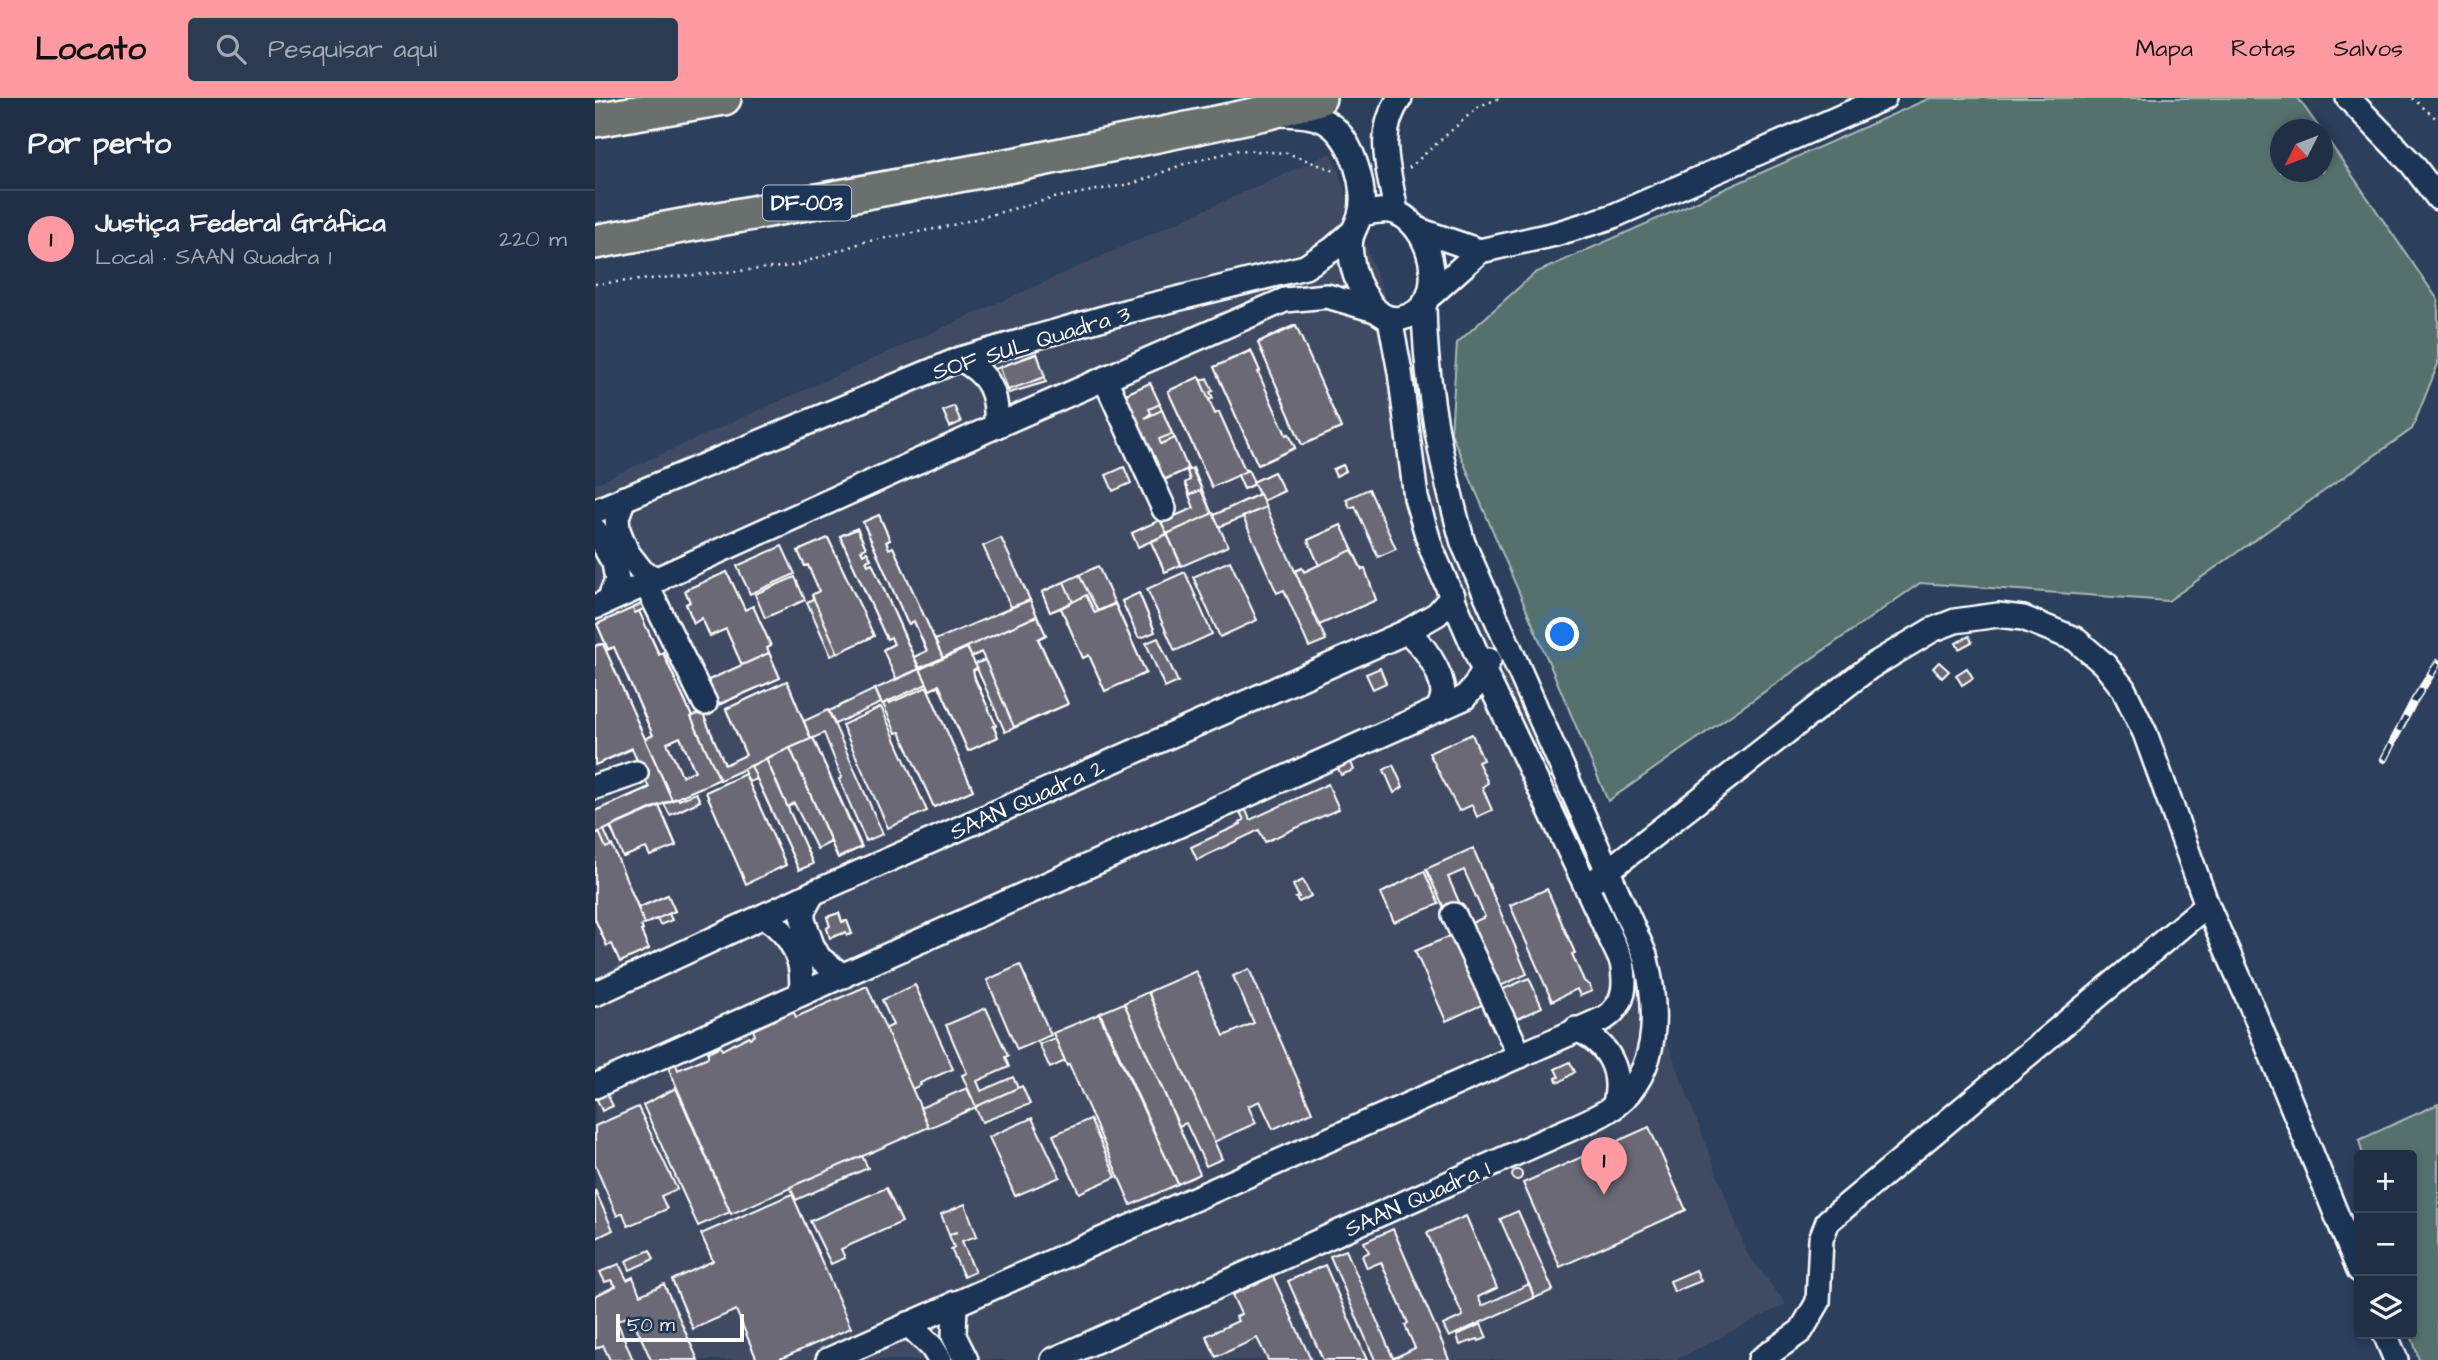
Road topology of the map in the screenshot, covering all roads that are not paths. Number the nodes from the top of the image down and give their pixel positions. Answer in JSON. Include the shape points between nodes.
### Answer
{"nodes":[{"id":1,"x":724,"y":98,"type":"edge"},
{"id":2,"x":1319,"y":98,"type":"edge"},
{"id":3,"x":1400,"y":98,"type":"edge"},
{"id":4,"x":1884,"y":98,"type":"edge"},
{"id":5,"x":2348,"y":98,"type":"edge"},
{"id":6,"x":1269,"y":112,"type":"junction"},
{"id":7,"x":595,"y":120,"type":"edge"},
{"id":8,"x":2435,"y":189,"type":"edge"},
{"id":9,"x":1397,"y":212,"type":"junction"},
{"id":10,"x":1356,"y":223,"type":"junction"},
{"id":11,"x":1419,"y":230,"type":"junction"},
{"id":12,"x":595,"y":242,"type":"edge"},
{"id":13,"x":1480,"y":251,"type":"junction"},
{"id":14,"x":1428,"y":299,"type":"junction"},
{"id":15,"x":1382,"y":315,"type":"junction"},
{"id":16,"x":960,"y":359,"type":"junction"},
{"id":17,"x":1105,"y":379,"type":"junction"},
{"id":18,"x":996,"y":426,"type":"junction"},
{"id":19,"x":624,"y":498,"type":"junction"},
{"id":20,"x":1164,"y":509,"type":"dead end"},
{"id":21,"x":595,"y":511,"type":"edge"},
{"id":22,"x":595,"y":530,"type":"edge"},
{"id":23,"x":653,"y":581,"type":"junction"},
{"id":24,"x":1453,"y":596,"type":"junction"},
{"id":25,"x":602,"y":604,"type":"edge"},
{"id":26,"x":1500,"y":628,"type":"junction"},
{"id":27,"x":1406,"y":632,"type":"junction"},
{"id":28,"x":1484,"y":671,"type":"junction"},
{"id":29,"x":1464,"y":698,"type":"junction"},
{"id":30,"x":705,"y":703,"type":"dead end"},
{"id":31,"x":1501,"y":706,"type":"junction"},
{"id":32,"x":1439,"y":710,"type":"junction"},
{"id":33,"x":636,"y":773,"type":"dead end"},
{"id":34,"x":595,"y":787,"type":"edge"},
{"id":35,"x":1609,"y":872,"type":"junction"},
{"id":36,"x":1585,"y":886,"type":"junction"},
{"id":37,"x":814,"y":893,"type":"junction"},
{"id":38,"x":2207,"y":905,"type":"junction"},
{"id":39,"x":1454,"y":915,"type":"dead end"},
{"id":40,"x":765,"y":917,"type":"junction"},
{"id":41,"x":843,"y":976,"type":"junction"},
{"id":42,"x":595,"y":994,"type":"edge"},
{"id":43,"x":801,"y":994,"type":"junction"},
{"id":44,"x":1576,"y":1029,"type":"junction"},
{"id":45,"x":1520,"y":1056,"type":"junction"},
{"id":46,"x":595,"y":1086,"type":"edge"},
{"id":47,"x":1614,"y":1107,"type":"junction"},
{"id":48,"x":2354,"y":1258,"type":"edge"},
{"id":49,"x":955,"y":1303,"type":"junction"},
{"id":50,"x":908,"y":1324,"type":"junction"},
{"id":51,"x":2387,"y":1339,"type":"edge"},
{"id":52,"x":828,"y":1360,"type":"edge"},
{"id":53,"x":940,"y":1360,"type":"edge"},
{"id":54,"x":966,"y":1360,"type":"edge"},
{"id":55,"x":1053,"y":1360,"type":"edge"},
{"id":56,"x":1760,"y":1360,"type":"edge"},
{"id":57,"x":2396,"y":1360,"type":"edge"}],
"edges":[{"from":1,"to":7,"type":"highway"},
{"from":2,"to":6,"type":"highway","number":"DF-003"},
{"from":3,"to":9,"type":"street","via":[[1386,126],[1385,145]]},
{"from":4,"to":13,"type":"street","via":[[1611,217]]},
{"from":5,"to":8,"type":"street"},
{"from":6,"to":10,"type":"street","via":[[1328,123],[1348,145],[1360,180]]},
{"from":6,"to":12,"type":"highway","number":"DF-003","via":[[1018,164]]},
{"from":9,"to":10,"type":"street","via":[[1381,210]]},
{"from":9,"to":11,"type":"street"},
{"from":10,"to":15,"type":"street","via":[[1350,255],[1355,275]]},
{"from":10,"to":16,"type":"street","name":"SOF SUL Quadra 3","via":[[1333,249],[1305,267]]},
{"from":11,"to":13,"type":"street"},
{"from":11,"to":14,"type":"street","via":[[1431,267]]},
{"from":13,"to":14,"type":"street"},
{"from":14,"to":15,"type":"street","via":[[1404,318]]},
{"from":14,"to":26,"type":"street","name":"SAAN Quadra 1","via":[[1425,338],[1445,479],[1463,542]]},
{"from":15,"to":17,"type":"street","via":[[1327,296],[1285,300]]},
{"from":15,"to":24,"type":"street","via":[[1400,372],[1416,498],[1431,548]]},
{"from":16,"to":18,"type":"street","via":[[975,366],[988,383],[997,410]]},
{"from":16,"to":19,"type":"street","name":"SOF SUL Quadra 3"},
{"from":17,"to":18,"type":"street"},
{"from":17,"to":20,"type":"street"},
{"from":18,"to":23,"type":"street"},
{"from":19,"to":21,"type":"street","name":"SOF SUL Quadra 3"},
{"from":19,"to":23,"type":"street","via":[[618,530],[627,552]]},
{"from":22,"to":25,"type":"street","via":[[614,564],[617,580]]},
{"from":23,"to":25,"type":"street"},
{"from":23,"to":30,"type":"street"},
{"from":24,"to":27,"type":"street","name":"SAAN Quadra 2","via":[[1437,614]]},
{"from":24,"to":28,"type":"street"},
{"from":26,"to":28,"type":"street"},
{"from":26,"to":35,"type":"street","name":"SAAN Quadra 1"},
{"from":27,"to":32,"type":"street","via":[[1418,639],[1434,665],[1443,693]]},
{"from":27,"to":37,"type":"street","name":"SAAN Quadra 2"},
{"from":28,"to":29,"type":"street"},
{"from":28,"to":31,"type":"street"},
{"from":29,"to":31,"type":"street"},
{"from":29,"to":32,"type":"street"},
{"from":31,"to":36,"type":"street"},
{"from":32,"to":41,"type":"street"},
{"from":33,"to":34,"type":"street"},
{"from":35,"to":36,"type":"street"},
{"from":35,"to":38,"type":"street","via":[[1870,667],[1932,630],[1955,621],[1998,615],[2023,618],[2075,639],[2123,688],[2145,733]]},
{"from":35,"to":47,"type":"street","name":"SAAN Quadra 1","via":[[1640,941],[1653,995],[1653,1037],[1641,1076]]},
{"from":36,"to":44,"type":"street","via":[[1622,962],[1625,984],[1612,1014]]},
{"from":37,"to":40,"type":"street","name":"SAAN Quadra 2"},
{"from":37,"to":41,"type":"street","via":[[803,920],[819,958]]},
{"from":38,"to":48,"type":"street"},
{"from":38,"to":56,"type":"street","via":[[1828,1221],[1821,1239],[1818,1302],[1801,1331]]},
{"from":39,"to":45,"type":"street"},
{"from":40,"to":42,"type":"street","name":"SAAN Quadra 2"},
{"from":40,"to":43,"type":"street","via":[[796,948],[803,977]]},
{"from":41,"to":43,"type":"street"},
{"from":43,"to":46,"type":"street"},
{"from":44,"to":45,"type":"street"},
{"from":44,"to":47,"type":"street","via":[[1595,1039],[1611,1061],[1619,1089]]},
{"from":45,"to":49,"type":"street"},
{"from":47,"to":55,"type":"street","name":"SAAN Quadra 1"},
{"from":49,"to":50,"type":"street"},
{"from":49,"to":54,"type":"street","via":[[954,1336]]},
{"from":50,"to":52,"type":"street"},
{"from":50,"to":53,"type":"street"},
{"from":51,"to":57,"type":"street"}]}
